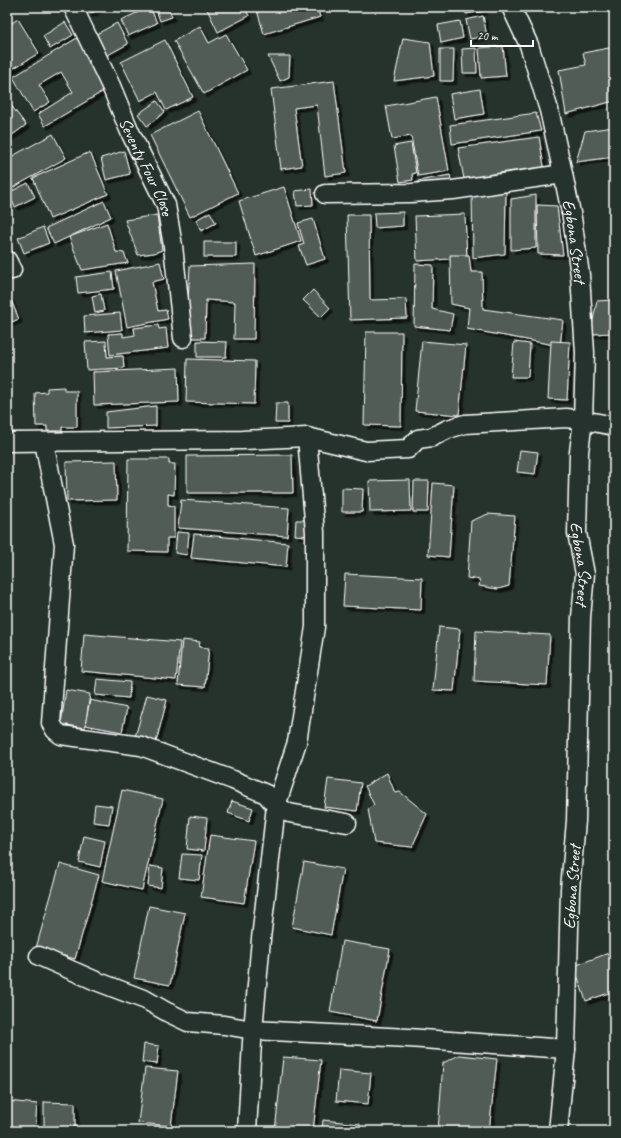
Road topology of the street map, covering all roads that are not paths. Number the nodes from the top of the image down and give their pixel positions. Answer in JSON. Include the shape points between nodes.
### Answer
{"nodes":[{"id":1,"x":72,"y":7,"type":"edge"},
{"id":2,"x":511,"y":7,"type":"edge"},
{"id":3,"x":563,"y":174,"type":"junction"},
{"id":4,"x":325,"y":194,"type":"dead end"},
{"id":5,"x":183,"y":338,"type":"dead end"},
{"id":6,"x":583,"y":420,"type":"junction"},
{"id":7,"x":614,"y":426,"type":"edge"},
{"id":8,"x":307,"y":437,"type":"junction"},
{"id":9,"x":7,"y":442,"type":"edge"},
{"id":10,"x":44,"y":442,"type":"junction"},
{"id":11,"x":276,"y":806,"type":"junction"},
{"id":12,"x":347,"y":823,"type":"dead end"},
{"id":13,"x":39,"y":956,"type":"dead end"},
{"id":14,"x":253,"y":1030,"type":"junction"},
{"id":15,"x":566,"y":1049,"type":"junction"},
{"id":16,"x":247,"y":1131,"type":"edge"},
{"id":17,"x":558,"y":1131,"type":"edge"}],
"edges":[{"from":1,"to":5,"type":"street","name":"Seventy Four Close","via":[[166,204]]},
{"from":2,"to":3,"type":"street","name":"Egbona Street","via":[[530,45],[549,110]]},
{"from":3,"to":4,"type":"street","via":[[453,190]]},
{"from":3,"to":6,"type":"street","name":"Egbona Street","via":[[580,275],[585,353]]},
{"from":6,"to":7,"type":"street"},
{"from":6,"to":8,"type":"street","via":[[566,418],[465,424],[448,428],[432,437],[418,439],[408,449],[366,451]]},
{"from":6,"to":15,"type":"street","name":"Egbona Street","via":[[579,452],[577,533],[585,574],[581,617],[576,821],[570,890]]},
{"from":8,"to":10,"type":"street"},
{"from":8,"to":11,"type":"street","via":[[315,532],[315,627],[297,742]]},
{"from":9,"to":10,"type":"street"},
{"from":10,"to":11,"type":"street","via":[[64,544],[51,723],[55,730],[61,736],[141,746],[266,794]]},
{"from":11,"to":12,"type":"street","via":[[289,813]]},
{"from":11,"to":14,"type":"street"},
{"from":13,"to":14,"type":"street","via":[[146,1000],[188,1022]]},
{"from":14,"to":15,"type":"street"},
{"from":14,"to":16,"type":"street"},
{"from":15,"to":17,"type":"street","name":"Egbona Street"}]}
